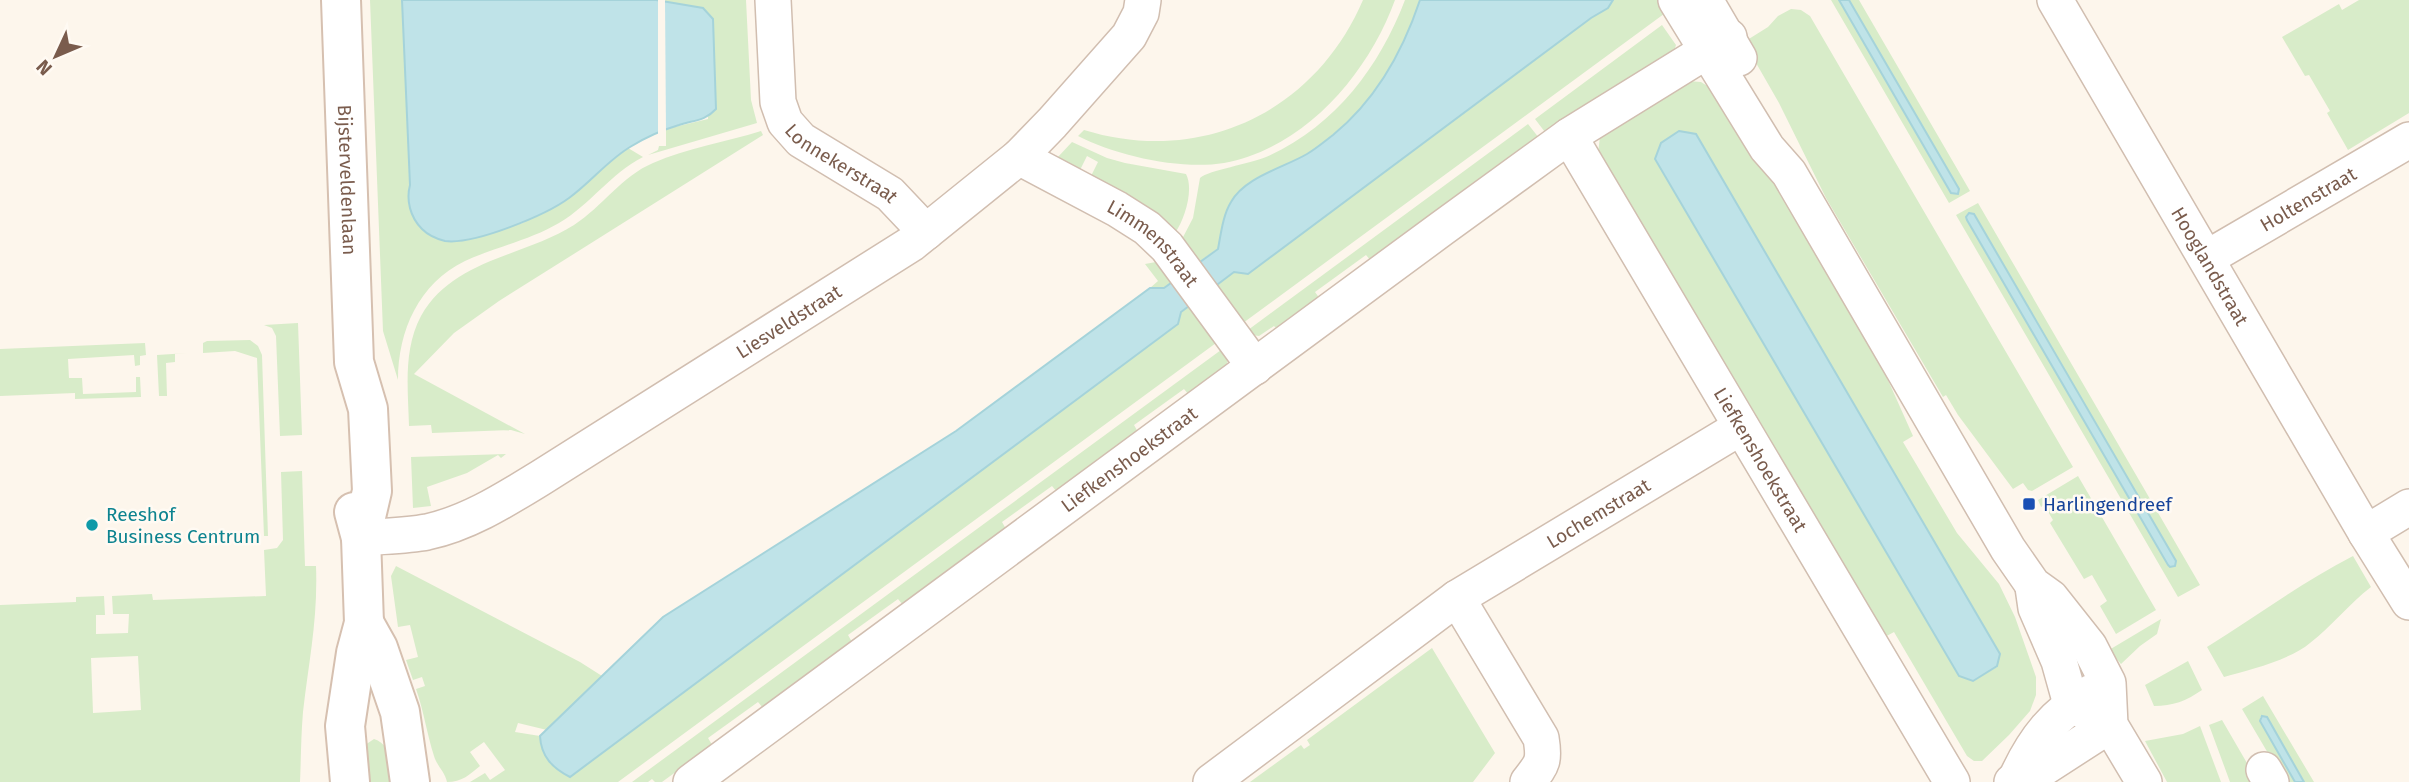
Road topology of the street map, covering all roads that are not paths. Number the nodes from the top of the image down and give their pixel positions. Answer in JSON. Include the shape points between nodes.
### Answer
{"nodes":[{"id":1,"x":341,"y":0,"type":"edge"},
{"id":2,"x":773,"y":0,"type":"edge"},
{"id":3,"x":1143,"y":0,"type":"edge"},
{"id":4,"x":1676,"y":0,"type":"edge"},
{"id":5,"x":1705,"y":0,"type":"edge"},
{"id":6,"x":2055,"y":0,"type":"edge"},
{"id":7,"x":1718,"y":44,"type":"junction"},
{"id":8,"x":1569,"y":136,"type":"junction"},
{"id":9,"x":2409,"y":140,"type":"edge"},
{"id":10,"x":1019,"y":157,"type":"junction"},
{"id":11,"x":926,"y":232,"type":"junction"},
{"id":12,"x":2207,"y":258,"type":"junction"},
{"id":13,"x":1255,"y":367,"type":"junction"},
{"id":14,"x":1741,"y":428,"type":"junction"},
{"id":15,"x":2409,"y":507,"type":"edge"},
{"id":16,"x":2366,"y":533,"type":"junction"},
{"id":17,"x":361,"y":538,"type":"junction"},
{"id":18,"x":2404,"y":583,"type":"edge"},
{"id":19,"x":2033,"y":585,"type":"junction"},
{"id":20,"x":1457,"y":598,"type":"junction"},
{"id":21,"x":364,"y":623,"type":"junction"},
{"id":22,"x":2108,"y":682,"type":"junction"},
{"id":23,"x":2071,"y":704,"type":"junction"},
{"id":24,"x":2110,"y":725,"type":"junction"},
{"id":25,"x":2014,"y":781,"type":"edge"},
{"id":26,"x":349,"y":782,"type":"edge"},
{"id":27,"x":410,"y":782,"type":"edge"},
{"id":28,"x":691,"y":782,"type":"edge"},
{"id":29,"x":1211,"y":782,"type":"edge"},
{"id":30,"x":1528,"y":782,"type":"edge"},
{"id":31,"x":1952,"y":782,"type":"edge"},
{"id":32,"x":2144,"y":782,"type":"edge"}],
"edges":[{"from":1,"to":17,"type":"street","name":"Bijsterveldenlaan","via":[[354,362],[368,409],[372,491]]},
{"from":2,"to":11,"type":"street","name":"Lonnekerstraat","via":[[778,102],[785,122],[801,140],[891,194]]},
{"from":3,"to":10,"type":"street","name":"Liesveldstraat","via":[[1129,37]]},
{"from":4,"to":7,"type":"street"},
{"from":5,"to":7,"type":"street"},
{"from":6,"to":12,"type":"street","name":"Hooglandstraat"},
{"from":7,"to":8,"type":"street","name":"Liefkenshoekstraat"},
{"from":7,"to":19,"type":"street","via":[[1767,148],[1789,173]]},
{"from":8,"to":13,"type":"street","name":"Liefkenshoekstraat"},
{"from":8,"to":14,"type":"street","name":"Liefkenshoekstraat"},
{"from":9,"to":12,"type":"street","name":"Holtenstraat"},
{"from":10,"to":11,"type":"street","name":"Liesveldstraat"},
{"from":10,"to":13,"type":"street","name":"Limmenstraat","via":[[1147,228],[1174,256]]},
{"from":11,"to":17,"type":"street","name":"Liesveldstraat","via":[[484,511],[427,532]]},
{"from":12,"to":16,"type":"street","name":"Hooglandstraat"},
{"from":13,"to":28,"type":"street","name":"Liefkenshoekstraat"},
{"from":14,"to":20,"type":"street","name":"Lochemstraat"},
{"from":14,"to":31,"type":"street","name":"Liefkenshoekstraat"},
{"from":15,"to":16,"type":"street"},
{"from":16,"to":18,"type":"street","name":"Hooglandstraat"},
{"from":17,"to":21,"type":"street","name":"Bijsterveldenlaan"},
{"from":19,"to":22,"type":"street","via":[[2050,598],[2090,646]]},
{"from":19,"to":23,"type":"street","via":[[2036,608]]},
{"from":20,"to":29,"type":"street","name":"Lochemstraat"},
{"from":20,"to":30,"type":"street","via":[[1541,738],[1544,756]]},
{"from":21,"to":26,"type":"street","name":"Bijsterveldenlaan","via":[[345,726]]},
{"from":21,"to":27,"type":"street","name":"Bijsterveldenlaan","via":[[378,648],[400,712]]},
{"from":22,"to":23,"type":"street"},
{"from":22,"to":24,"type":"street"},
{"from":23,"to":24,"type":"street"},
{"from":23,"to":25,"type":"street","via":[[2029,750]]},
{"from":24,"to":25,"type":"street","via":[[2045,767]]},
{"from":24,"to":32,"type":"street"}]}
